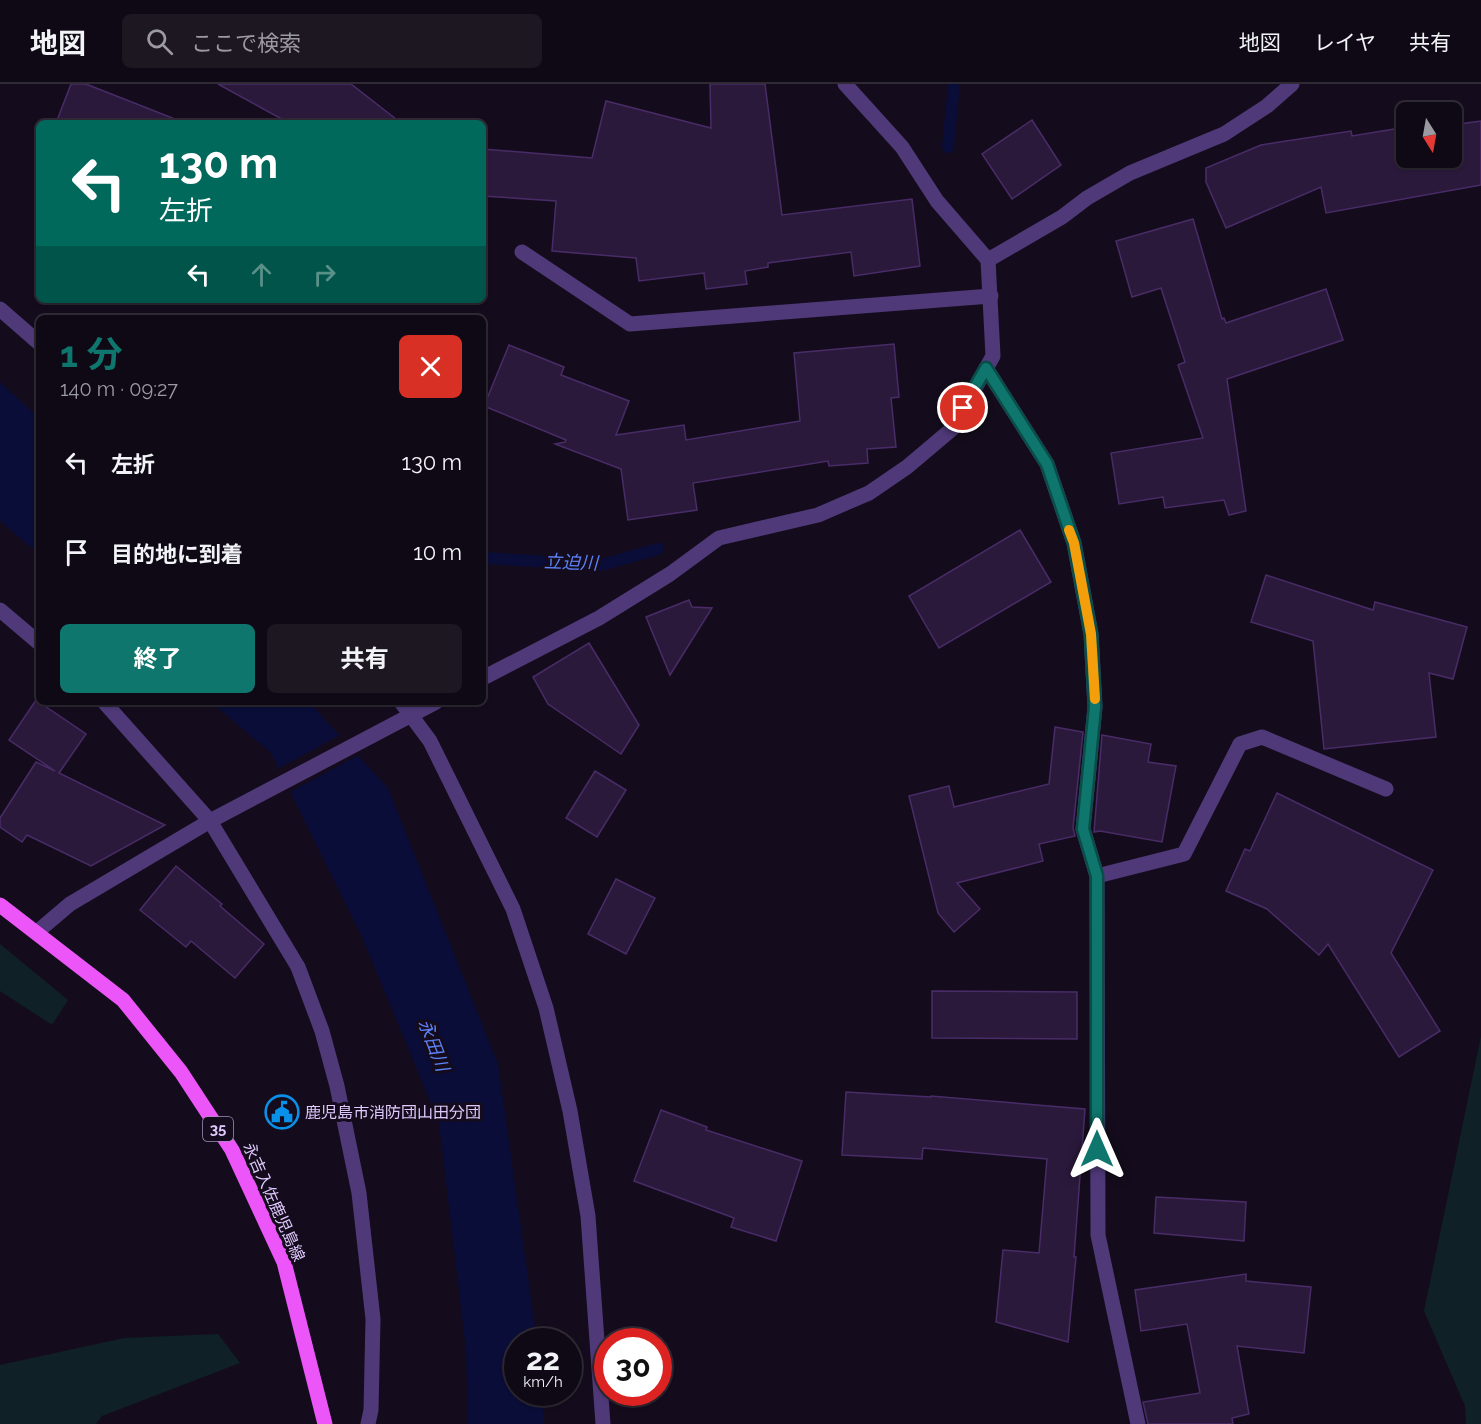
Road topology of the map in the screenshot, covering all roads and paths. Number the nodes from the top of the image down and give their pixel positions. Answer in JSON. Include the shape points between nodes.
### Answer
{"nodes":[{"id":1,"x":844,"y":84,"type":"edge"},
{"id":2,"x":1292,"y":84,"type":"edge"},
{"id":3,"x":522,"y":252,"type":"dead end"},
{"id":4,"x":988,"y":260,"type":"junction"},
{"id":5,"x":991,"y":296,"type":"junction"},
{"id":6,"x":0,"y":309,"type":"edge"},
{"id":7,"x":36,"y":340,"type":"edge"},
{"id":8,"x":986,"y":368,"type":"junction"},
{"id":9,"x":0,"y":610,"type":"edge"},
{"id":10,"x":36,"y":640,"type":"edge"},
{"id":11,"x":486,"y":676,"type":"edge"},
{"id":12,"x":107,"y":705,"type":"edge"},
{"id":13,"x":403,"y":705,"type":"edge"},
{"id":14,"x":430,"y":705,"type":"edge"},
{"id":15,"x":410,"y":715,"type":"junction"},
{"id":16,"x":1386,"y":789,"type":"dead end"},
{"id":17,"x":210,"y":821,"type":"junction"},
{"id":18,"x":1097,"y":876,"type":"junction"},
{"id":19,"x":0,"y":905,"type":"edge"},
{"id":20,"x":37,"y":932,"type":"junction"},
{"id":21,"x":326,"y":1424,"type":"edge"},
{"id":22,"x":368,"y":1424,"type":"edge"},
{"id":23,"x":603,"y":1424,"type":"edge"},
{"id":24,"x":1138,"y":1424,"type":"edge"}],
"edges":[{"from":1,"to":4,"type":"street","via":[[902,147],[937,201]]},
{"from":2,"to":4,"type":"street","via":[[1224,134],[1130,173]]},
{"from":3,"to":5,"type":"street","via":[[630,324]]},
{"from":4,"to":5,"type":"street"},
{"from":5,"to":8,"type":"street","via":[[993,356]]},
{"from":6,"to":7,"type":"street"},
{"from":8,"to":11,"type":"street","via":[[952,429],[869,493],[818,515],[719,538],[599,618]]},
{"from":8,"to":18,"type":"street","via":[[1047,464],[1074,543],[1091,634],[1095,707],[1083,829]]},
{"from":9,"to":10,"type":"street"},
{"from":12,"to":17,"type":"street"},
{"from":13,"to":15,"type":"street"},
{"from":14,"to":15,"type":"street"},
{"from":15,"to":17,"type":"street"},
{"from":15,"to":23,"type":"street","via":[[430,741],[513,909],[546,1008],[570,1111],[588,1216]]},
{"from":16,"to":18,"type":"street","via":[[1262,737],[1240,744],[1184,854]]},
{"from":17,"to":20,"type":"street","via":[[70,904]]},
{"from":17,"to":22,"type":"street","via":[[298,967],[338,1086],[359,1193],[372,1319]]},
{"from":18,"to":24,"type":"street","via":[[1098,1236]]},
{"from":19,"to":20,"type":"main road","name":"永吉入佐鹿児島線","number":"35"},
{"from":20,"to":21,"type":"main road","name":"永吉入佐鹿児島線","number":"35","via":[[123,1000],[181,1072],[232,1150],[284,1262]]}]}
